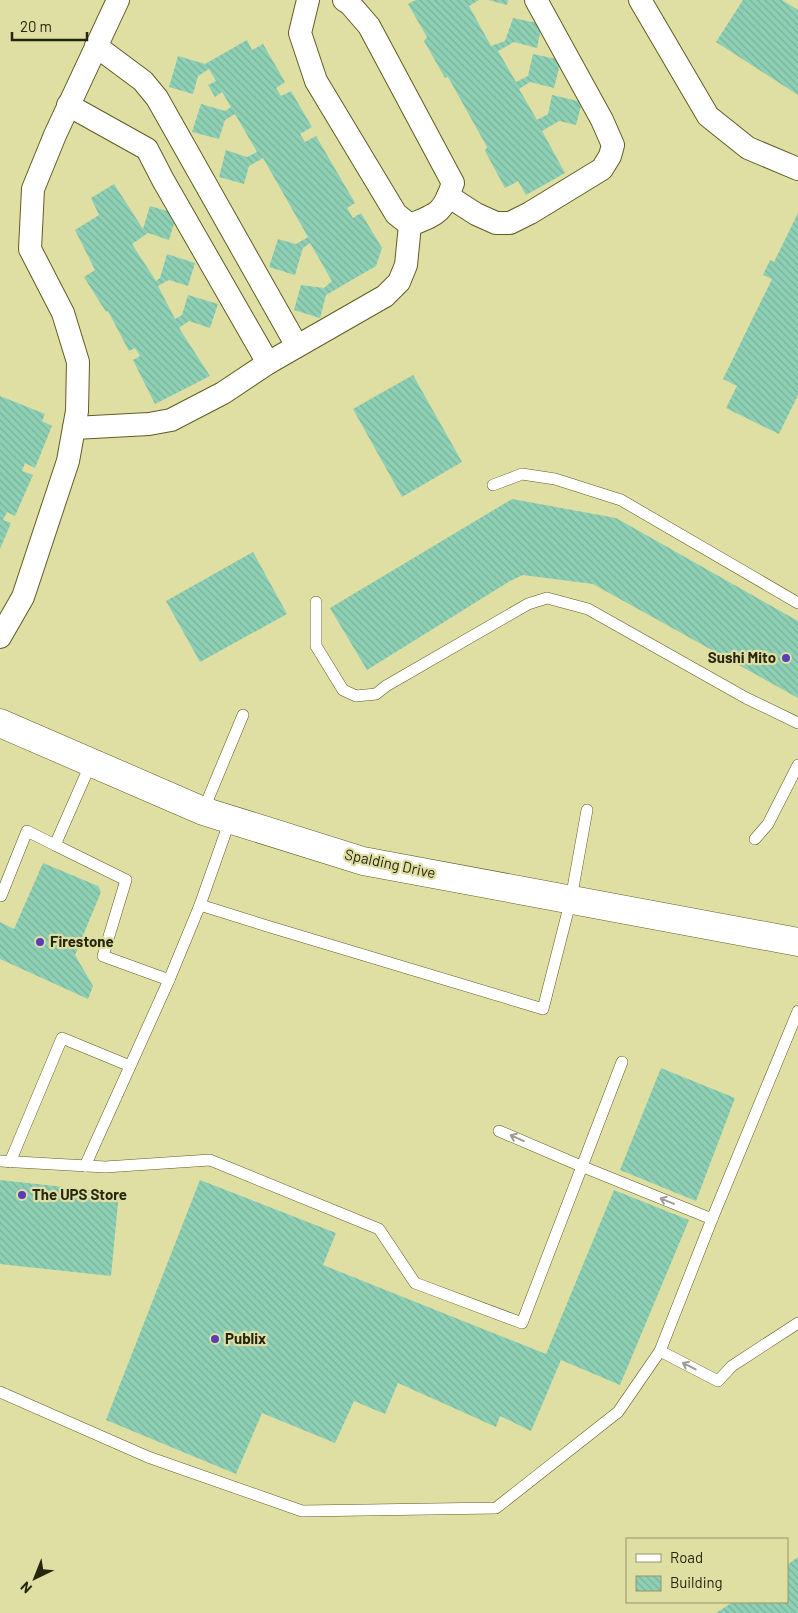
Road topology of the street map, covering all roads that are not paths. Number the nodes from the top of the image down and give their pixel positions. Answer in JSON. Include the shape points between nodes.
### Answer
{"nodes":[{"id":1,"x":118,"y":0,"type":"edge"},
{"id":2,"x":308,"y":0,"type":"edge"},
{"id":3,"x":344,"y":0,"type":"edge"},
{"id":4,"x":536,"y":0,"type":"edge"},
{"id":5,"x":640,"y":0,"type":"edge"},
{"id":6,"x":96,"y":46,"type":"junction"},
{"id":7,"x":68,"y":105,"type":"junction"},
{"id":8,"x":798,"y":169,"type":"edge"},
{"id":9,"x":448,"y":196,"type":"junction"},
{"id":10,"x":410,"y":225,"type":"junction"},
{"id":11,"x":297,"y":346,"type":"junction"},
{"id":12,"x":268,"y":363,"type":"junction"},
{"id":13,"x":74,"y":428,"type":"junction"},
{"id":14,"x":493,"y":485,"type":"dead end"},
{"id":15,"x":316,"y":602,"type":"dead end"},
{"id":16,"x":798,"y":603,"type":"edge"},
{"id":17,"x":0,"y":637,"type":"edge"},
{"id":18,"x":243,"y":715,"type":"dead end"},
{"id":19,"x":0,"y":723,"type":"edge"},
{"id":20,"x":798,"y":723,"type":"edge"},
{"id":21,"x":91,"y":763,"type":"junction"},
{"id":22,"x":798,"y":766,"type":"edge"},
{"id":23,"x":203,"y":810,"type":"junction"},
{"id":24,"x":587,"y":810,"type":"dead end"},
{"id":25,"x":230,"y":820,"type":"junction"},
{"id":26,"x":755,"y":839,"type":"dead end"},
{"id":27,"x":55,"y":845,"type":"junction"},
{"id":28,"x":1,"y":896,"type":"dead end"},
{"id":29,"x":571,"y":899,"type":"junction"},
{"id":30,"x":200,"y":905,"type":"junction"},
{"id":31,"x":798,"y":942,"type":"edge"},
{"id":32,"x":169,"y":980,"type":"junction"},
{"id":33,"x":798,"y":1011,"type":"edge"},
{"id":34,"x":622,"y":1062,"type":"dead end"},
{"id":35,"x":130,"y":1066,"type":"junction"},
{"id":36,"x":500,"y":1131,"type":"dead end"},
{"id":37,"x":5,"y":1162,"type":"edge"},
{"id":38,"x":85,"y":1166,"type":"junction"},
{"id":39,"x":581,"y":1166,"type":"junction"},
{"id":40,"x":712,"y":1219,"type":"junction"},
{"id":41,"x":798,"y":1323,"type":"edge"},
{"id":42,"x":660,"y":1351,"type":"junction"},
{"id":43,"x":0,"y":1392,"type":"edge"}],
"edges":[{"from":1,"to":6,"type":"street"},
{"from":2,"to":10,"type":"street","via":[[300,33],[316,80],[396,214]]},
{"from":3,"to":9,"type":"street","via":[[369,26],[453,183]]},
{"from":4,"to":9,"type":"street","via":[[602,120],[613,145],[610,156],[602,169],[510,223],[496,223]]},
{"from":5,"to":8,"type":"street","via":[[708,116],[748,148]]},
{"from":6,"to":7,"type":"street"},
{"from":6,"to":11,"type":"street","via":[[143,82],[157,98]]},
{"from":7,"to":12,"type":"street","via":[[147,149]]},
{"from":7,"to":13,"type":"street","via":[[33,189],[30,249],[63,313],[78,362]]},
{"from":9,"to":10,"type":"street","via":[[434,216]]},
{"from":10,"to":11,"type":"street","via":[[406,265],[399,282],[385,296]]},
{"from":11,"to":12,"type":"street"},
{"from":12,"to":13,"type":"street","via":[[223,393],[171,420]]},
{"from":13,"to":17,"type":"street","via":[[68,461],[23,597]]},
{"from":14,"to":16,"type":"lane","via":[[522,474],[555,479],[621,500]]},
{"from":15,"to":20,"type":"lane","via":[[316,646],[343,690],[356,696],[376,694],[528,604],[547,598],[588,609],[746,698]]},
{"from":18,"to":23,"type":"lane"},
{"from":19,"to":21,"type":"main road","name":"Spalding Drive"},
{"from":21,"to":23,"type":"main road","name":"Spalding Drive"},
{"from":21,"to":27,"type":"lane"},
{"from":22,"to":26,"type":"lane","via":[[768,824]]},
{"from":23,"to":25,"type":"main road","name":"Spalding Drive"},
{"from":24,"to":29,"type":"lane"},
{"from":25,"to":29,"type":"main road","name":"Spalding Drive","via":[[363,861]]},
{"from":25,"to":30,"type":"lane"},
{"from":27,"to":28,"type":"lane","via":[[27,831]]},
{"from":27,"to":32,"type":"lane","via":[[126,880],[102,956]]},
{"from":29,"to":30,"type":"lane","via":[[543,1009]]},
{"from":29,"to":31,"type":"main road","name":"Spalding Drive"},
{"from":30,"to":32,"type":"lane"},
{"from":32,"to":35,"type":"lane"},
{"from":33,"to":40,"type":"lane"},
{"from":34,"to":39,"type":"lane"},
{"from":35,"to":37,"type":"lane","via":[[62,1038]]},
{"from":35,"to":38,"type":"lane"},
{"from":39,"to":36,"type":"lane","one_way":true},
{"from":37,"to":38,"type":"lane"},
{"from":38,"to":39,"type":"lane","via":[[210,1160],[379,1229],[416,1283],[522,1323]]},
{"from":40,"to":39,"type":"lane","one_way":true},
{"from":40,"to":42,"type":"lane"},
{"from":41,"to":42,"type":"lane","one_way":true,"via":[[732,1366],[718,1380]]},
{"from":42,"to":43,"type":"lane","via":[[618,1412],[496,1508],[302,1511],[148,1456]]}]}
